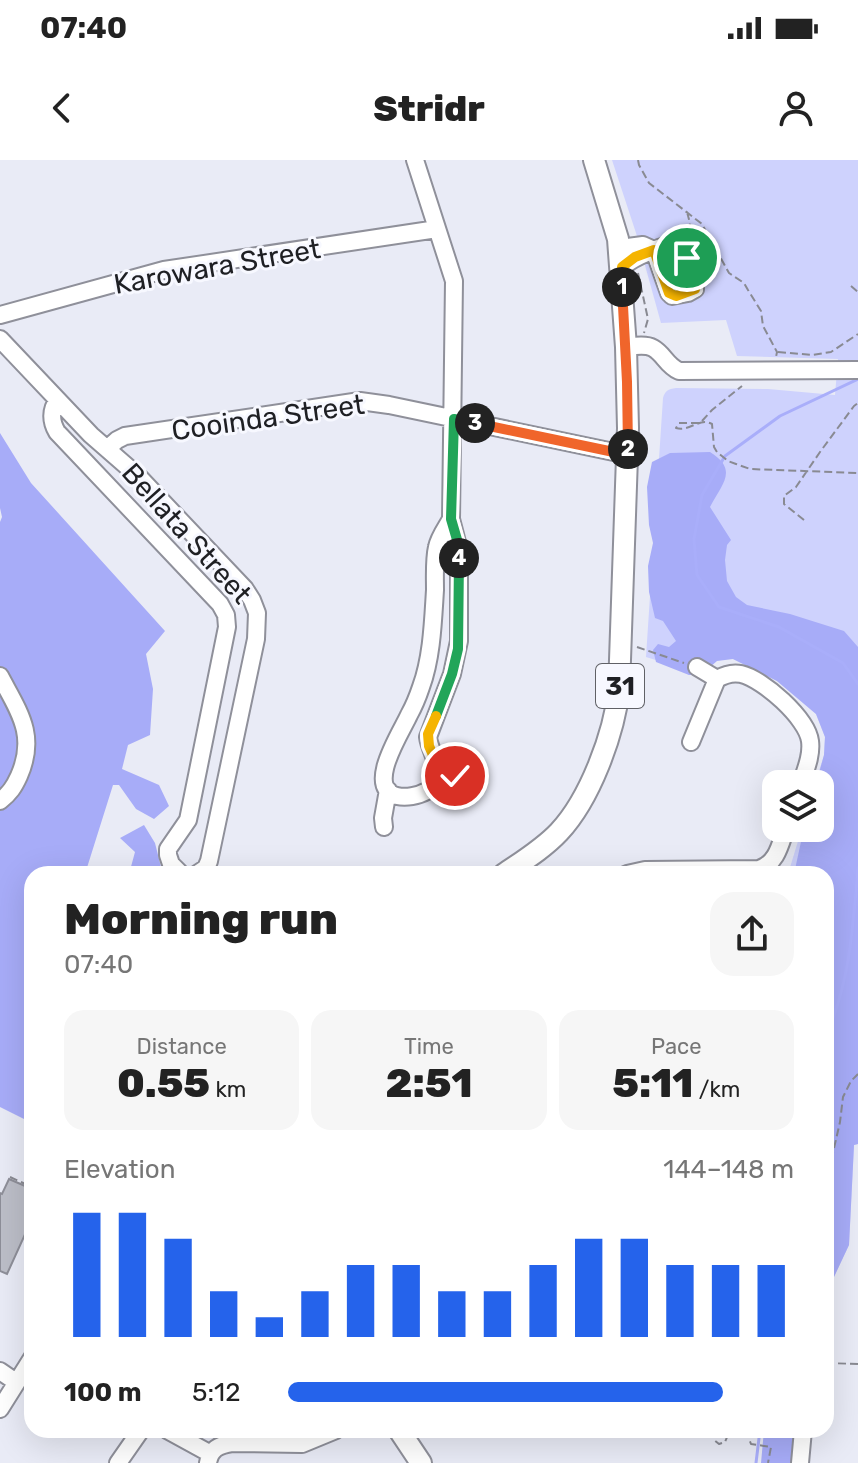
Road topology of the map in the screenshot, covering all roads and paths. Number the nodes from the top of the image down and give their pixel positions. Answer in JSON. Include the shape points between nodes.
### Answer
{"nodes":[{"id":1,"x":415,"y":160,"type":"edge"},
{"id":2,"x":594,"y":160,"type":"edge"},
{"id":3,"x":638,"y":160,"type":"edge"},
{"id":4,"x":687,"y":211,"type":"junction"},
{"id":5,"x":437,"y":229,"type":"junction"},
{"id":6,"x":687,"y":244,"type":"dead end"},
{"id":7,"x":654,"y":250,"type":"dead end"},
{"id":8,"x":621,"y":257,"type":"junction"},
{"id":9,"x":851,"y":286,"type":"dead end"},
{"id":10,"x":858,"y":292,"type":"edge"},
{"id":11,"x":0,"y":315,"type":"edge"},
{"id":12,"x":858,"y":334,"type":"edge"},
{"id":13,"x":0,"y":339,"type":"edge"},
{"id":14,"x":626,"y":347,"type":"junction"},
{"id":15,"x":852,"y":369,"type":"edge"},
{"id":16,"x":746,"y":383,"type":"dead end"},
{"id":17,"x":58,"y":400,"type":"junction"},
{"id":18,"x":858,"y":403,"type":"edge"},
{"id":19,"x":454,"y":419,"type":"junction"},
{"id":20,"x":701,"y":422,"type":"junction"},
{"id":21,"x":113,"y":454,"type":"junction"},
{"id":22,"x":628,"y":455,"type":"junction"},
{"id":23,"x":807,"y":470,"type":"junction"},
{"id":24,"x":858,"y":473,"type":"edge"},
{"id":25,"x":451,"y":519,"type":"junction"},
{"id":26,"x":804,"y":520,"type":"dead end"},
{"id":27,"x":634,"y":646,"type":"dead end"},
{"id":28,"x":697,"y":667,"type":"joint"},
{"id":29,"x":0,"y":676,"type":"edge"},
{"id":30,"x":717,"y":679,"type":"junction"},
{"id":31,"x":691,"y":742,"type":"dead end"},
{"id":32,"x":439,"y":768,"type":"junction"},
{"id":33,"x":805,"y":770,"type":"edge"},
{"id":34,"x":455,"y":776,"type":"dead end"},
{"id":35,"x":388,"y":790,"type":"junction"},
{"id":36,"x":0,"y":801,"type":"edge"},
{"id":37,"x":384,"y":827,"type":"dead end"},
{"id":38,"x":781,"y":842,"type":"edge"},
{"id":39,"x":173,"y":866,"type":"edge"},
{"id":40,"x":207,"y":866,"type":"edge"},
{"id":41,"x":516,"y":866,"type":"edge"},
{"id":42,"x":766,"y":866,"type":"edge"},
{"id":43,"x":858,"y":1074,"type":"edge"},
{"id":44,"x":834,"y":1148,"type":"edge"},
{"id":45,"x":10,"y":1177,"type":"dead end"},
{"id":46,"x":24,"y":1183,"type":"edge"},
{"id":47,"x":834,"y":1363,"type":"edge"},
{"id":48,"x":858,"y":1364,"type":"edge"},
{"id":49,"x":24,"y":1370,"type":"edge"},
{"id":50,"x":0,"y":1371,"type":"edge"},
{"id":51,"x":16,"y":1382,"type":"junction"},
{"id":52,"x":0,"y":1409,"type":"edge"},
{"id":53,"x":135,"y":1438,"type":"edge"},
{"id":54,"x":179,"y":1438,"type":"edge"},
{"id":55,"x":317,"y":1438,"type":"edge"},
{"id":56,"x":404,"y":1438,"type":"edge"},
{"id":57,"x":749,"y":1438,"type":"edge"},
{"id":58,"x":802,"y":1438,"type":"edge"},
{"id":59,"x":208,"y":1458,"type":"edge"},
{"id":60,"x":118,"y":1463,"type":"edge"},
{"id":61,"x":421,"y":1463,"type":"edge"},
{"id":62,"x":768,"y":1463,"type":"edge"},
{"id":63,"x":800,"y":1463,"type":"edge"}],
"edges":[{"from":1,"to":5,"type":"street"},
{"from":2,"to":8,"type":"main road","number":"31"},
{"from":3,"to":4,"type":"path","via":[[649,183]]},
{"from":4,"to":6,"type":"path"},
{"from":4,"to":12,"type":"path","via":[[702,224],[729,273],[744,283],[777,352],[831,352]]},
{"from":5,"to":11,"type":"street","name":"Karowara Street","via":[[164,270]]},
{"from":5,"to":19,"type":"street","via":[[454,281]]},
{"from":7,"to":8,"type":"street","via":[[643,245]]},
{"from":8,"to":14,"type":"main road","number":"31"},
{"from":9,"to":10,"type":"path"},
{"from":13,"to":17,"type":"street","name":"Bellata Street"},
{"from":14,"to":15,"type":"street","via":[[653,348],[679,371]]},
{"from":14,"to":22,"type":"main road","number":"31"},
{"from":16,"to":20,"type":"path"},
{"from":17,"to":21,"type":"street","name":"Bellata Street"},
{"from":17,"to":39,"type":"street","name":"Bellata Street","via":[[52,416],[57,432],[220,604],[227,618],[187,823],[168,849]]},
{"from":18,"to":23,"type":"path"},
{"from":19,"to":21,"type":"street","name":"Cooinda Street","via":[[360,401],[122,437]]},
{"from":19,"to":22,"type":"street","name":"Cooinda Street"},
{"from":19,"to":25,"type":"street"},
{"from":20,"to":20,"type":"path","via":[[683,430],[676,428],[679,423]]},
{"from":20,"to":23,"type":"path","via":[[712,424],[714,447],[727,460],[750,469]]},
{"from":21,"to":40,"type":"street","name":"Bellata Street","via":[[242,586],[257,613]]},
{"from":22,"to":41,"type":"main road","number":"31","via":[[619,689],[612,727],[569,820]]},
{"from":23,"to":24,"type":"path"},
{"from":23,"to":26,"type":"path","via":[[783,499]]},
{"from":25,"to":32,"type":"street","via":[[459,550],[459,631],[453,670],[428,734]]},
{"from":25,"to":35,"type":"street","via":[[436,548],[433,623],[424,676],[385,766]]},
{"from":27,"to":28,"type":"path"},
{"from":28,"to":30,"type":"street"},
{"from":29,"to":36,"type":"street","via":[[27,731],[26,761],[11,792]]},
{"from":30,"to":31,"type":"street"},
{"from":30,"to":33,"type":"street","via":[[732,673],[747,676],[773,692],[806,726],[810,751]]},
{"from":32,"to":34,"type":"street"},
{"from":32,"to":35,"type":"street","via":[[438,781],[425,792],[400,796]]},
{"from":35,"to":37,"type":"street"},
{"from":38,"to":42,"type":"street"},
{"from":43,"to":44,"type":"path","via":[[843,1097]]},
{"from":45,"to":46,"type":"path"},
{"from":47,"to":48,"type":"path"},
{"from":49,"to":51,"type":"street"},
{"from":50,"to":51,"type":"street"},
{"from":51,"to":52,"type":"street"},
{"from":53,"to":60,"type":"street"},
{"from":54,"to":59,"type":"street"},
{"from":55,"to":59,"type":"street","via":[[302,1444],[221,1445]]},
{"from":56,"to":61,"type":"main road"},
{"from":57,"to":62,"type":"path","via":[[751,1444],[771,1447]]},
{"from":58,"to":63,"type":"street"}]}
